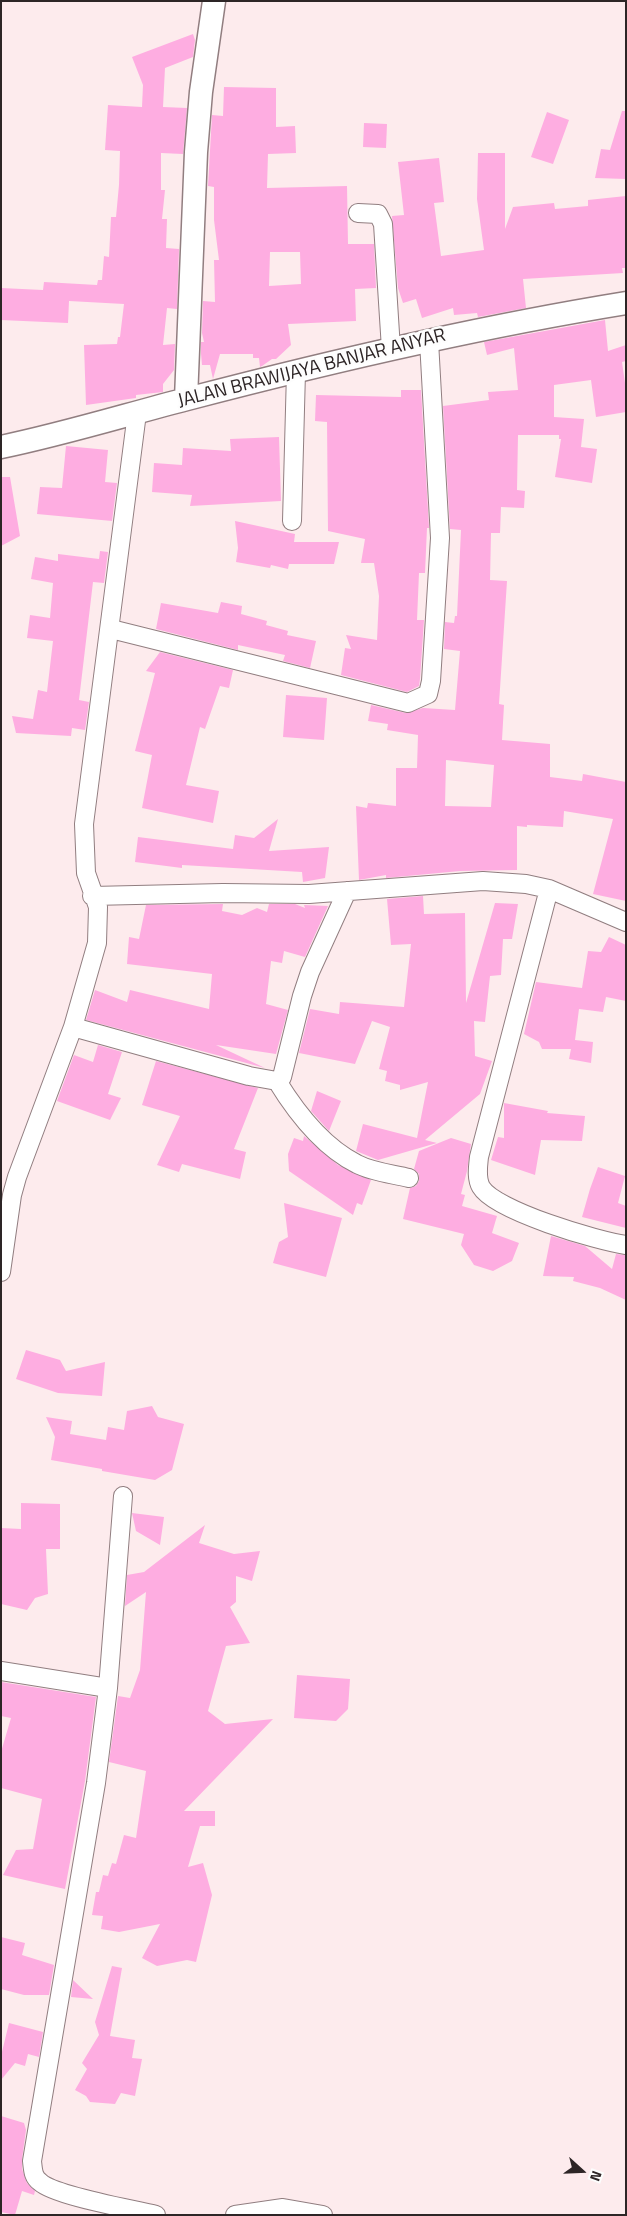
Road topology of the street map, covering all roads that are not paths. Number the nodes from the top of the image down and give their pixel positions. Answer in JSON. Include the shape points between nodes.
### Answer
{"nodes":[{"id":1,"x":214,"y":1,"type":"edge"},
{"id":2,"x":358,"y":213,"type":"dead end"},
{"id":3,"x":626,"y":303,"type":"edge"},
{"id":4,"x":429,"y":341,"type":"junction"},
{"id":5,"x":391,"y":349,"type":"junction"},
{"id":6,"x":296,"y":372,"type":"junction"},
{"id":7,"x":186,"y":399,"type":"junction"},
{"id":8,"x":137,"y":413,"type":"junction"},
{"id":9,"x":1,"y":447,"type":"edge"},
{"id":10,"x":292,"y":520,"type":"dead end"},
{"id":11,"x":110,"y":629,"type":"junction"},
{"id":12,"x":549,"y":889,"type":"junction"},
{"id":13,"x":347,"y":891,"type":"junction"},
{"id":14,"x":92,"y":896,"type":"junction"},
{"id":15,"x":626,"y":922,"type":"edge"},
{"id":16,"x":72,"y":1027,"type":"junction"},
{"id":17,"x":277,"y":1081,"type":"junction"},
{"id":18,"x":409,"y":1178,"type":"dead end"},
{"id":19,"x":626,"y":1245,"type":"edge"},
{"id":20,"x":1,"y":1272,"type":"edge"},
{"id":21,"x":122,"y":1496,"type":"dead end"},
{"id":22,"x":1,"y":1671,"type":"edge"},
{"id":23,"x":108,"y":1688,"type":"junction"},
{"id":24,"x":156,"y":2215,"type":"edge"},
{"id":25,"x":235,"y":2215,"type":"edge"},
{"id":26,"x":323,"y":2215,"type":"edge"}],
"edges":[{"from":1,"to":7,"type":"street","via":[[196,152]]},
{"from":2,"to":5,"type":"street","via":[[378,214],[384,224]]},
{"from":3,"to":4,"type":"street","name":"JALAN BRAWIJAYA BANJAR ANYAR"},
{"from":4,"to":5,"type":"street","name":"JALAN BRAWIJAYA BANJAR ANYAR"},
{"from":4,"to":11,"type":"street","via":[[440,538],[432,681],[428,694],[408,704]]},
{"from":5,"to":6,"type":"street","name":"JALAN BRAWIJAYA BANJAR ANYAR"},
{"from":6,"to":7,"type":"street","name":"JALAN BRAWIJAYA BANJAR ANYAR"},
{"from":6,"to":10,"type":"street"},
{"from":7,"to":8,"type":"street","name":"JALAN BRAWIJAYA BANJAR ANYAR"},
{"from":8,"to":9,"type":"street","name":"JALAN BRAWIJAYA BANJAR ANYAR"},
{"from":8,"to":11,"type":"street"},
{"from":11,"to":14,"type":"street","via":[[84,824],[86,873]]},
{"from":12,"to":13,"type":"street","via":[[483,881]]},
{"from":12,"to":15,"type":"street"},
{"from":12,"to":19,"type":"street","via":[[477,1175],[489,1196],[530,1217],[610,1243]]},
{"from":13,"to":14,"type":"street"},
{"from":13,"to":17,"type":"street","via":[[310,972],[282,1077]]},
{"from":14,"to":16,"type":"street","via":[[98,907],[97,943]]},
{"from":16,"to":17,"type":"street"},
{"from":16,"to":20,"type":"street","via":[[17,1177]]},
{"from":17,"to":18,"type":"street","via":[[307,1123],[337,1150],[358,1164]]},
{"from":21,"to":23,"type":"street"},
{"from":22,"to":23,"type":"street"},
{"from":23,"to":24,"type":"street","via":[[77,1903],[32,2161],[33,2173],[45,2186]]},
{"from":25,"to":26,"type":"street","via":[[283,2208]]}]}
